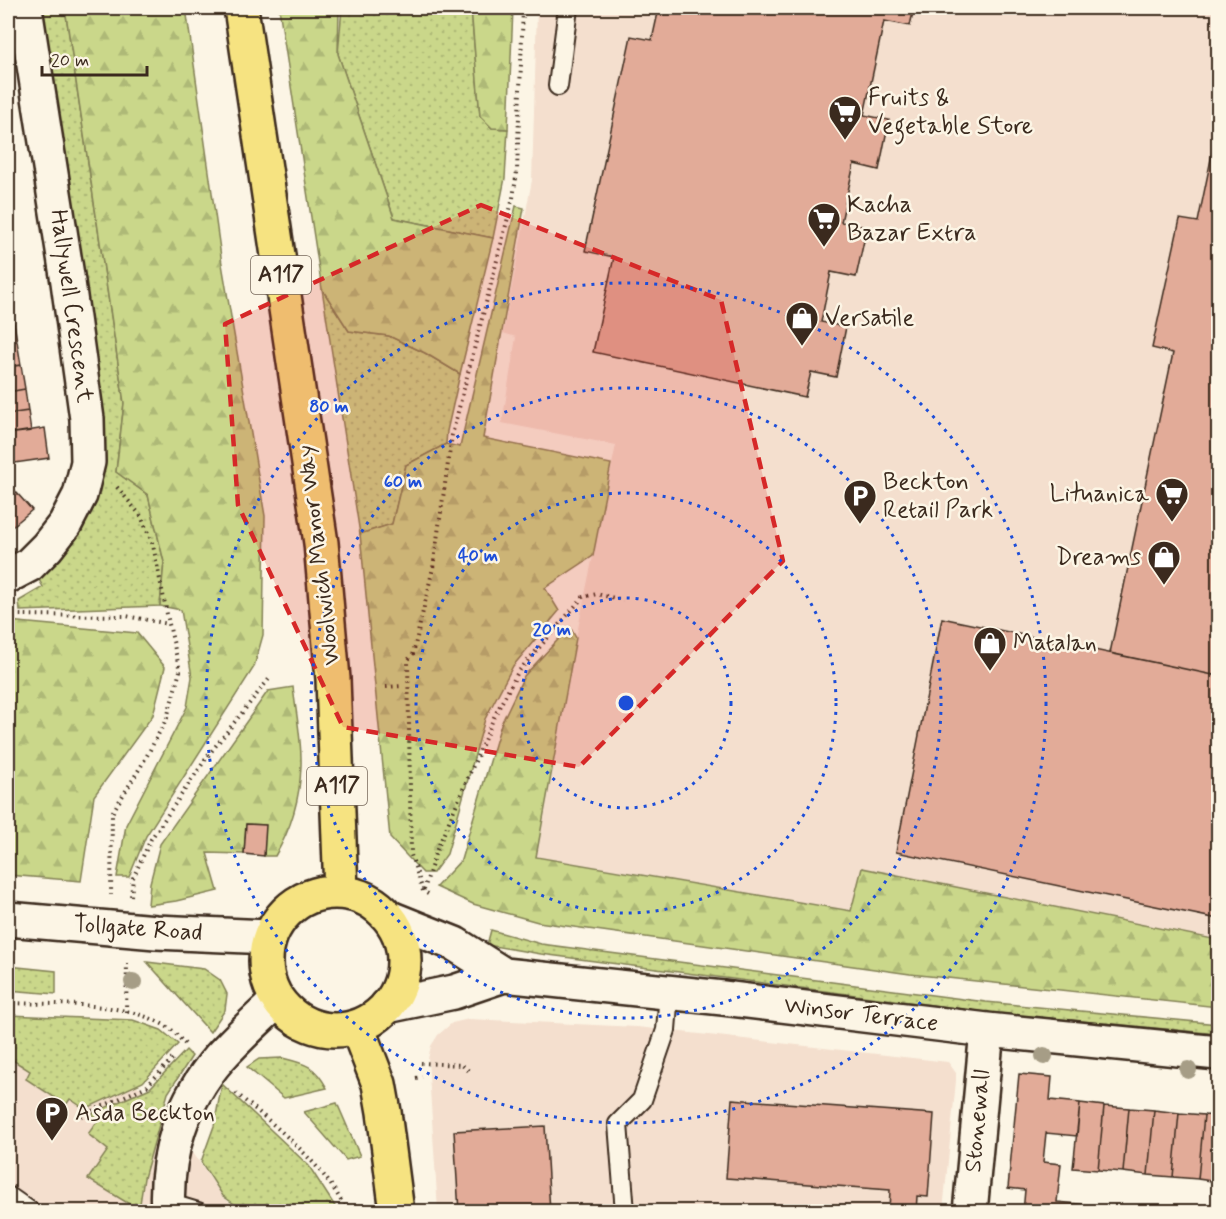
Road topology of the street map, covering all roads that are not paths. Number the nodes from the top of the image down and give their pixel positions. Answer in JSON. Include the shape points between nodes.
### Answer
{"nodes":[{"id":1,"x":25,"y":8,"type":"edge"},
{"id":2,"x":241,"y":8,"type":"edge"},
{"id":3,"x":568,"y":8,"type":"edge"},
{"id":4,"x":558,"y":86,"type":"dead end"},
{"id":5,"x":8,"y":576,"type":"edge"},
{"id":6,"x":341,"y":892,"type":"junction"},
{"id":7,"x":390,"y":918,"type":"junction"},
{"id":8,"x":8,"y":919,"type":"edge"},
{"id":9,"x":268,"y":938,"type":"junction"},
{"id":10,"x":504,"y":975,"type":"junction"},
{"id":11,"x":669,"y":992,"type":"junction"},
{"id":12,"x":277,"y":1001,"type":"junction"},
{"id":13,"x":387,"y":1006,"type":"junction"},
{"id":14,"x":357,"y":1027,"type":"junction"},
{"id":15,"x":987,"y":1030,"type":"junction"},
{"id":16,"x":1218,"y":1053,"type":"edge"},
{"id":17,"x":8,"y":1196,"type":"edge"},
{"id":18,"x":178,"y":1209,"type":"edge"},
{"id":19,"x":31,"y":1212,"type":"edge"},
{"id":20,"x":397,"y":1212,"type":"edge"},
{"id":21,"x":625,"y":1212,"type":"edge"},
{"id":22,"x":970,"y":1212,"type":"edge"}],
"edges":[{"from":1,"to":5,"type":"street","name":"Hallywell Crescent","via":[[68,282],[87,419],[88,462],[80,495],[65,524],[29,565]]},
{"from":2,"to":6,"type":"main road","name":"Woolwich Manor Way","number":"A117","via":[[321,543],[333,679]]},
{"from":3,"to":4,"type":"lane"},
{"from":6,"to":7,"type":"main road","via":[[360,896]]},
{"from":6,"to":9,"type":"main road","via":[[318,893],[297,902],[280,918]]},
{"from":7,"to":10,"type":"street","name":"Winsor Terrace","via":[[455,944]]},
{"from":7,"to":13,"type":"main road","via":[[399,934],[404,971],[396,996]]},
{"from":8,"to":9,"type":"street","name":"Tollgate Road"},
{"from":9,"to":12,"type":"main road","via":[[264,959],[267,981]]},
{"from":10,"to":11,"type":"street","name":"Winsor Terrace"},
{"from":10,"to":13,"type":"street","name":"Winsor Terrace","via":[[454,992]]},
{"from":11,"to":15,"type":"street","name":"Winsor Terrace"},
{"from":11,"to":21,"type":"lane","via":[[666,1030],[642,1100],[618,1124]]},
{"from":12,"to":14,"type":"main road","via":[[299,1022],[327,1031]]},
{"from":12,"to":18,"type":"street","via":[[220,1057],[189,1101],[169,1166]]},
{"from":13,"to":14,"type":"main road"},
{"from":14,"to":20,"type":"main road","via":[[379,1084]]},
{"from":15,"to":16,"type":"street","name":"Winsor Terrace"},
{"from":15,"to":22,"type":"street","name":"Stonewall"},
{"from":17,"to":19,"type":"lane"}]}
